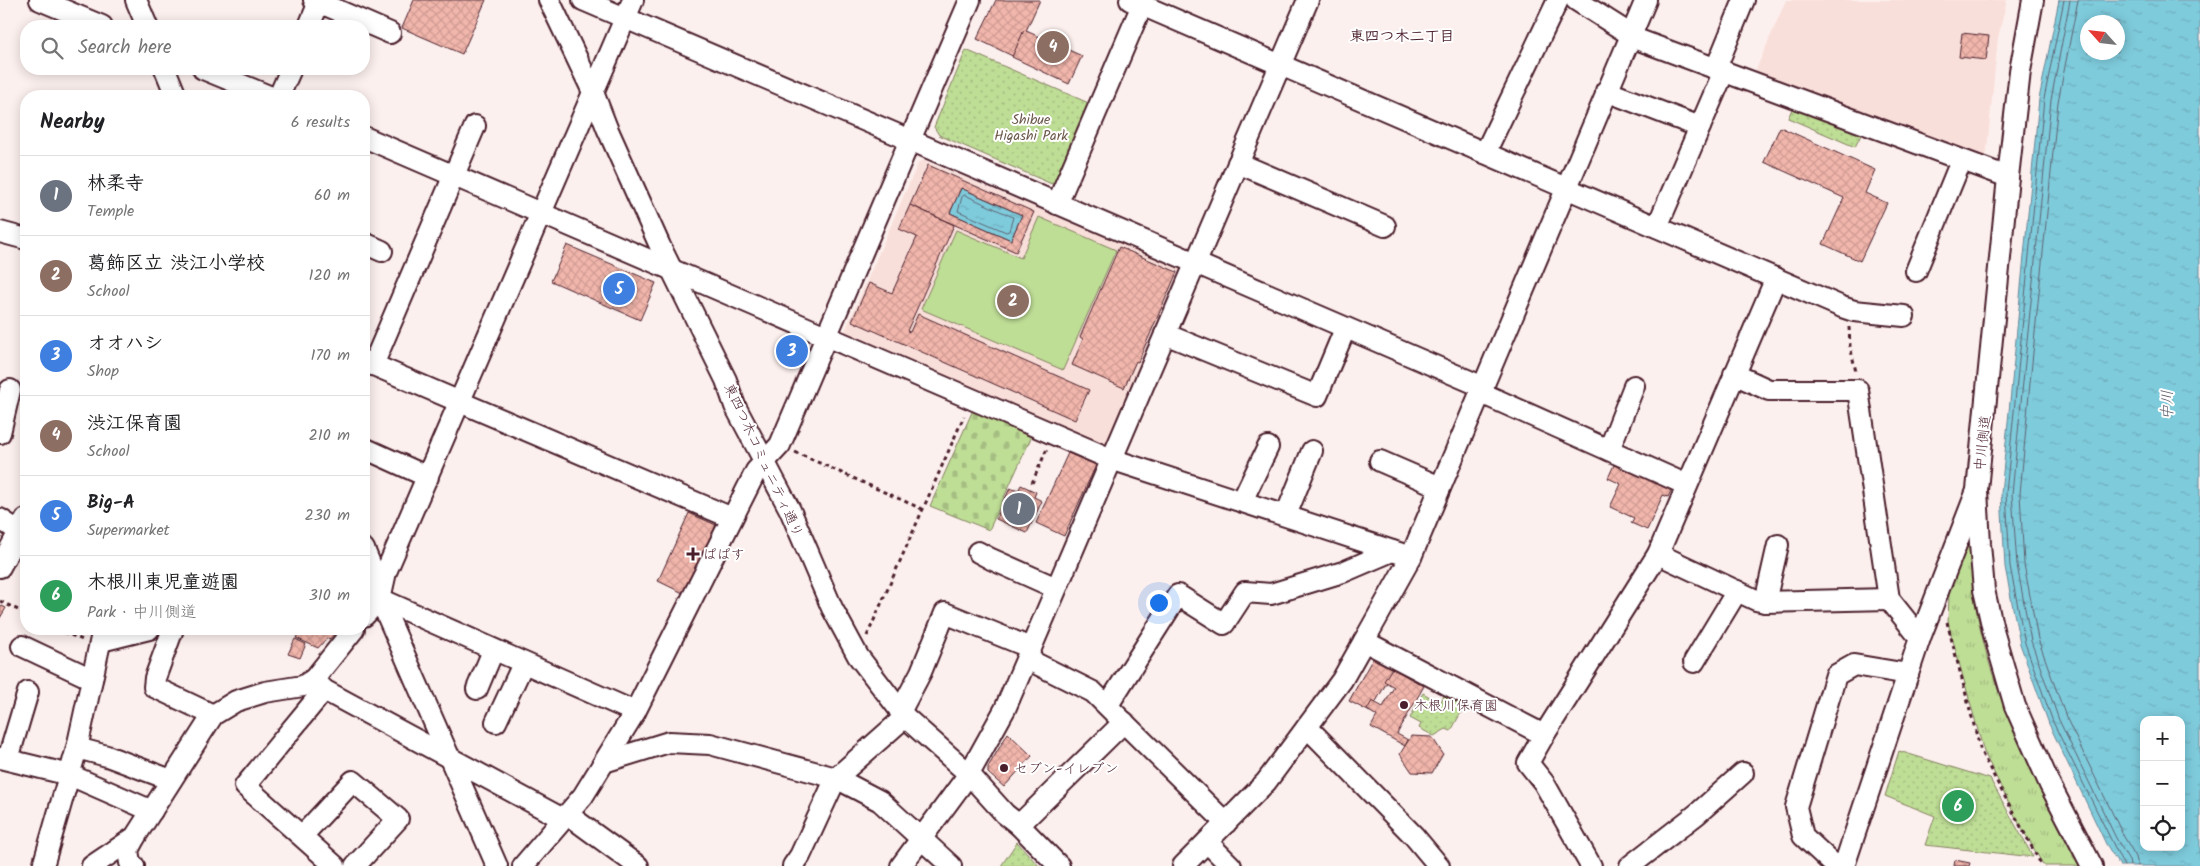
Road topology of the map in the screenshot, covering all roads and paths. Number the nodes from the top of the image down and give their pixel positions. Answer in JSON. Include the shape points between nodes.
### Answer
{"nodes":[{"id":1,"x":40,"y":0,"type":"edge"},
{"id":2,"x":136,"y":0,"type":"edge"},
{"id":3,"x":549,"y":0,"type":"edge"},
{"id":4,"x":583,"y":0,"type":"edge"},
{"id":5,"x":970,"y":0,"type":"edge"},
{"id":6,"x":1308,"y":0,"type":"edge"},
{"id":7,"x":1558,"y":0,"type":"edge"},
{"id":8,"x":1576,"y":0,"type":"edge"},
{"id":9,"x":1646,"y":0,"type":"edge"},
{"id":10,"x":1744,"y":0,"type":"edge"},
{"id":11,"x":2033,"y":0,"type":"edge"},
{"id":12,"x":318,"y":1,"type":"edge"},
{"id":13,"x":1136,"y":3,"type":"edge"},
{"id":14,"x":629,"y":9,"type":"edge"},
{"id":15,"x":88,"y":20,"type":"edge"},
{"id":16,"x":144,"y":20,"type":"edge"},
{"id":17,"x":311,"y":20,"type":"edge"},
{"id":18,"x":361,"y":20,"type":"edge"},
{"id":19,"x":370,"y":24,"type":"edge"},
{"id":20,"x":390,"y":33,"type":"dead end"},
{"id":21,"x":1631,"y":34,"type":"junction"},
{"id":22,"x":1281,"y":65,"type":"junction"},
{"id":23,"x":1720,"y":70,"type":"junction"},
{"id":24,"x":167,"y":75,"type":"edge"},
{"id":25,"x":218,"y":75,"type":"edge"},
{"id":26,"x":288,"y":75,"type":"edge"},
{"id":27,"x":174,"y":90,"type":"edge"},
{"id":28,"x":254,"y":90,"type":"edge"},
{"id":29,"x":282,"y":90,"type":"edge"},
{"id":30,"x":1606,"y":91,"type":"junction"},
{"id":31,"x":593,"y":92,"type":"junction"},
{"id":32,"x":475,"y":126,"type":"dead end"},
{"id":33,"x":1700,"y":128,"type":"junction"},
{"id":34,"x":910,"y":140,"type":"junction"},
{"id":35,"x":370,"y":141,"type":"edge"},
{"id":36,"x":1485,"y":153,"type":"junction"},
{"id":37,"x":1961,"y":161,"type":"junction"},
{"id":38,"x":1238,"y":163,"type":"junction"},
{"id":39,"x":453,"y":176,"type":"junction"},
{"id":40,"x":2008,"y":177,"type":"junction"},
{"id":41,"x":1565,"y":188,"type":"junction"},
{"id":42,"x":1057,"y":204,"type":"junction"},
{"id":43,"x":540,"y":214,"type":"junction"},
{"id":44,"x":1385,"y":226,"type":"dead end"},
{"id":45,"x":1657,"y":227,"type":"junction"},
{"id":46,"x":0,"y":232,"type":"edge"},
{"id":47,"x":20,"y":237,"type":"edge"},
{"id":48,"x":370,"y":246,"type":"edge"},
{"id":49,"x":382,"y":251,"type":"dead end"},
{"id":50,"x":1196,"y":263,"type":"junction"},
{"id":51,"x":672,"y":271,"type":"junction"},
{"id":52,"x":1916,"y":271,"type":"dead end"},
{"id":53,"x":1776,"y":278,"type":"junction"},
{"id":54,"x":1844,"y":308,"type":"junction"},
{"id":55,"x":1904,"y":316,"type":"dead end"},
{"id":56,"x":1345,"y":329,"type":"junction"},
{"id":57,"x":1165,"y":334,"type":"junction"},
{"id":58,"x":827,"y":338,"type":"junction"},
{"id":59,"x":370,"y":361,"type":"edge"},
{"id":60,"x":370,"y":363,"type":"edge"},
{"id":61,"x":1734,"y":374,"type":"junction"},
{"id":62,"x":1634,"y":386,"type":"dead end"},
{"id":63,"x":1480,"y":389,"type":"junction"},
{"id":64,"x":1858,"y":390,"type":"junction"},
{"id":65,"x":12,"y":391,"type":"edge"},
{"id":66,"x":972,"y":400,"type":"junction"},
{"id":67,"x":461,"y":402,"type":"junction"},
{"id":68,"x":0,"y":433,"type":"edge"},
{"id":69,"x":1054,"y":435,"type":"junction"},
{"id":70,"x":780,"y":445,"type":"junction"},
{"id":71,"x":1268,"y":447,"type":"dead end"},
{"id":72,"x":1609,"y":450,"type":"junction"},
{"id":73,"x":370,"y":451,"type":"edge"},
{"id":74,"x":1312,"y":451,"type":"dead end"},
{"id":75,"x":1111,"y":459,"type":"junction"},
{"id":76,"x":1380,"y":461,"type":"dead end"},
{"id":77,"x":764,"y":462,"type":"junction"},
{"id":78,"x":428,"y":477,"type":"junction"},
{"id":79,"x":1032,"y":483,"type":"dead end"},
{"id":80,"x":1687,"y":485,"type":"junction"},
{"id":81,"x":1440,"y":487,"type":"junction"},
{"id":82,"x":1977,"y":490,"type":"junction"},
{"id":83,"x":1242,"y":501,"type":"junction"},
{"id":84,"x":922,"y":509,"type":"junction"},
{"id":85,"x":1286,"y":516,"type":"junction"},
{"id":86,"x":732,"y":518,"type":"junction"},
{"id":87,"x":0,"y":519,"type":"edge"},
{"id":88,"x":20,"y":527,"type":"edge"},
{"id":89,"x":20,"y":535,"type":"edge"},
{"id":90,"x":1778,"y":545,"type":"dead end"},
{"id":91,"x":1392,"y":551,"type":"junction"},
{"id":92,"x":978,"y":552,"type":"dead end"},
{"id":93,"x":1658,"y":554,"type":"junction"},
{"id":94,"x":1411,"y":557,"type":"junction"},
{"id":95,"x":370,"y":564,"type":"edge"},
{"id":96,"x":0,"y":567,"type":"edge"},
{"id":97,"x":1056,"y":588,"type":"junction"},
{"id":98,"x":1737,"y":591,"type":"junction"},
{"id":99,"x":372,"y":597,"type":"edge"},
{"id":100,"x":1889,"y":599,"type":"junction"},
{"id":101,"x":0,"y":600,"type":"edge"},
{"id":102,"x":1766,"y":602,"type":"junction"},
{"id":103,"x":20,"y":611,"type":"edge"},
{"id":104,"x":1946,"y":619,"type":"dead end"},
{"id":105,"x":83,"y":635,"type":"edge"},
{"id":106,"x":120,"y":635,"type":"edge"},
{"id":107,"x":171,"y":635,"type":"edge"},
{"id":108,"x":350,"y":635,"type":"edge"},
{"id":109,"x":1920,"y":638,"type":"junction"},
{"id":110,"x":101,"y":639,"type":"edge"},
{"id":111,"x":1364,"y":641,"type":"junction"},
{"id":112,"x":22,"y":646,"type":"dead end"},
{"id":113,"x":493,"y":651,"type":"junction"},
{"id":114,"x":1029,"y":654,"type":"junction"},
{"id":115,"x":858,"y":656,"type":"junction"},
{"id":116,"x":1694,"y":662,"type":"dead end"},
{"id":117,"x":524,"y":664,"type":"junction"},
{"id":118,"x":1908,"y":674,"type":"junction"},
{"id":119,"x":92,"y":679,"type":"junction"},
{"id":120,"x":319,"y":684,"type":"junction"},
{"id":121,"x":477,"y":689,"type":"dead end"},
{"id":122,"x":28,"y":692,"type":"dead end"},
{"id":123,"x":1108,"y":705,"type":"junction"},
{"id":124,"x":635,"y":712,"type":"junction"},
{"id":125,"x":902,"y":715,"type":"junction"},
{"id":126,"x":213,"y":716,"type":"junction"},
{"id":127,"x":496,"y":722,"type":"dead end"},
{"id":128,"x":1124,"y":722,"type":"junction"},
{"id":129,"x":1307,"y":727,"type":"junction"},
{"id":130,"x":1544,"y":735,"type":"junction"},
{"id":131,"x":77,"y":748,"type":"junction"},
{"id":132,"x":448,"y":756,"type":"junction"},
{"id":133,"x":4,"y":759,"type":"edge"},
{"id":134,"x":604,"y":762,"type":"junction"},
{"id":135,"x":1743,"y":773,"type":"dead end"},
{"id":136,"x":969,"y":774,"type":"junction"},
{"id":137,"x":70,"y":775,"type":"junction"},
{"id":138,"x":836,"y":778,"type":"junction"},
{"id":139,"x":171,"y":780,"type":"junction"},
{"id":140,"x":152,"y":811,"type":"junction"},
{"id":141,"x":565,"y":817,"type":"junction"},
{"id":142,"x":1226,"y":823,"type":"junction"},
{"id":143,"x":1019,"y":825,"type":"junction"},
{"id":144,"x":302,"y":836,"type":"junction"},
{"id":145,"x":135,"y":837,"type":"junction"},
{"id":146,"x":920,"y":839,"type":"junction"},
{"id":147,"x":1207,"y":842,"type":"junction"},
{"id":148,"x":43,"y":866,"type":"edge"},
{"id":149,"x":92,"y":866,"type":"edge"},
{"id":150,"x":134,"y":866,"type":"edge"},
{"id":151,"x":335,"y":866,"type":"edge"},
{"id":152,"x":355,"y":866,"type":"edge"},
{"id":153,"x":497,"y":866,"type":"edge"},
{"id":154,"x":523,"y":866,"type":"edge"},
{"id":155,"x":638,"y":866,"type":"edge"},
{"id":156,"x":793,"y":866,"type":"edge"},
{"id":157,"x":901,"y":866,"type":"edge"},
{"id":158,"x":952,"y":866,"type":"edge"},
{"id":159,"x":1059,"y":866,"type":"edge"},
{"id":160,"x":1183,"y":866,"type":"edge"},
{"id":161,"x":1231,"y":866,"type":"edge"},
{"id":162,"x":1439,"y":866,"type":"edge"},
{"id":163,"x":1591,"y":866,"type":"edge"},
{"id":164,"x":1630,"y":866,"type":"edge"},
{"id":165,"x":1839,"y":866,"type":"edge"},
{"id":166,"x":1844,"y":866,"type":"edge"},
{"id":167,"x":2042,"y":866,"type":"edge"},
{"id":168,"x":2092,"y":866,"type":"edge"}],
"edges":[{"from":1,"to":15,"type":"street"},
{"from":2,"to":16,"type":"street"},
{"from":3,"to":31,"type":"street","name":"東四つ木コミュニティ通り"},
{"from":4,"to":14,"type":"street"},
{"from":5,"to":34,"type":"street"},
{"from":6,"to":22,"type":"street"},
{"from":7,"to":36,"type":"street"},
{"from":8,"to":21,"type":"street"},
{"from":9,"to":21,"type":"street"},
{"from":10,"to":23,"type":"street"},
{"from":11,"to":40,"type":"street","name":"中川側道","via":[[2020,71]]},
{"from":12,"to":17,"type":"street"},
{"from":12,"to":18,"type":"street"},
{"from":13,"to":22,"type":"street"},
{"from":13,"to":42,"type":"street"},
{"from":14,"to":31,"type":"street"},
{"from":14,"to":34,"type":"street"},
{"from":19,"to":20,"type":"street"},
{"from":21,"to":23,"type":"street","via":[[1639,40]]},
{"from":21,"to":30,"type":"street"},
{"from":22,"to":36,"type":"street"},
{"from":22,"to":38,"type":"street"},
{"from":23,"to":33,"type":"street"},
{"from":23,"to":37,"type":"street"},
{"from":24,"to":27,"type":"street"},
{"from":25,"to":28,"type":"street"},
{"from":26,"to":29,"type":"street"},
{"from":30,"to":33,"type":"street"},
{"from":30,"to":41,"type":"street"},
{"from":31,"to":43,"type":"street"},
{"from":31,"to":51,"type":"street","name":"東四つ木コミュニティ通り"},
{"from":32,"to":39,"type":"street"},
{"from":33,"to":45,"type":"street"},
{"from":34,"to":42,"type":"street"},
{"from":34,"to":58,"type":"street"},
{"from":35,"to":39,"type":"street"},
{"from":36,"to":41,"type":"street"},
{"from":37,"to":40,"type":"street"},
{"from":37,"to":52,"type":"street"},
{"from":38,"to":44,"type":"street"},
{"from":38,"to":50,"type":"street"},
{"from":39,"to":43,"type":"street"},
{"from":39,"to":59,"type":"street"},
{"from":40,"to":82,"type":"street","name":"中川側道"},
{"from":41,"to":45,"type":"street"},
{"from":41,"to":63,"type":"street"},
{"from":42,"to":50,"type":"street"},
{"from":43,"to":51,"type":"street"},
{"from":43,"to":67,"type":"street"},
{"from":45,"to":53,"type":"street"},
{"from":46,"to":47,"type":"street"},
{"from":48,"to":49,"type":"street"},
{"from":50,"to":56,"type":"street"},
{"from":50,"to":57,"type":"street"},
{"from":51,"to":58,"type":"street"},
{"from":51,"to":77,"type":"street","name":"東四つ木コミュニティ通り"},
{"from":53,"to":54,"type":"street"},
{"from":53,"to":61,"type":"street"},
{"from":54,"to":55,"type":"street"},
{"from":54,"to":64,"type":"path"},
{"from":56,"to":57,"type":"street","via":[[1317,396]]},
{"from":56,"to":63,"type":"street"},
{"from":57,"to":75,"type":"street"},
{"from":58,"to":66,"type":"street"},
{"from":58,"to":70,"type":"street"},
{"from":60,"to":67,"type":"street"},
{"from":61,"to":64,"type":"street","via":[[1769,390]]},
{"from":61,"to":80,"type":"street"},
{"from":62,"to":72,"type":"street"},
{"from":63,"to":72,"type":"street"},
{"from":63,"to":81,"type":"street"},
{"from":64,"to":100,"type":"street"},
{"from":65,"to":68,"type":"street"},
{"from":66,"to":69,"type":"street"},
{"from":66,"to":84,"type":"path"},
{"from":67,"to":78,"type":"street"},
{"from":67,"to":86,"type":"street"},
{"from":69,"to":75,"type":"street"},
{"from":69,"to":79,"type":"path"},
{"from":70,"to":77,"type":"street"},
{"from":70,"to":84,"type":"path"},
{"from":71,"to":83,"type":"street"},
{"from":72,"to":80,"type":"street"},
{"from":73,"to":78,"type":"street"},
{"from":74,"to":85,"type":"street"},
{"from":75,"to":83,"type":"street"},
{"from":75,"to":97,"type":"street"},
{"from":76,"to":81,"type":"street"},
{"from":77,"to":86,"type":"street"},
{"from":77,"to":115,"type":"street","name":"東四つ木コミュニティ通り"},
{"from":78,"to":99,"type":"street"},
{"from":80,"to":93,"type":"street"},
{"from":81,"to":94,"type":"street"},
{"from":82,"to":109,"type":"street"},
{"from":82,"to":168,"type":"street","name":"中川側道","via":[[1984,590],[2010,688],[2050,785]]},
{"from":83,"to":85,"type":"street"},
{"from":84,"to":115,"type":"path"},
{"from":85,"to":91,"type":"street"},
{"from":86,"to":124,"type":"street"},
{"from":87,"to":88,"type":"street"},
{"from":89,"to":96,"type":"street"},
{"from":90,"to":102,"type":"street"},
{"from":91,"to":94,"type":"street"},
{"from":91,"to":123,"type":"street","via":[[1342,572],[1271,594],[1245,592],[1224,624],[1178,595]]},
{"from":92,"to":97,"type":"street"},
{"from":93,"to":98,"type":"street"},
{"from":93,"to":130,"type":"street"},
{"from":94,"to":111,"type":"street"},
{"from":95,"to":99,"type":"street"},
{"from":97,"to":114,"type":"street"},
{"from":98,"to":102,"type":"street"},
{"from":98,"to":116,"type":"street"},
{"from":99,"to":113,"type":"street"},
{"from":99,"to":132,"type":"street"},
{"from":100,"to":102,"type":"street"},
{"from":100,"to":109,"type":"street"},
{"from":101,"to":103,"type":"path"},
{"from":104,"to":167,"type":"path","via":[[1981,752]]},
{"from":105,"to":110,"type":"path"},
{"from":106,"to":110,"type":"street"},
{"from":107,"to":126,"type":"street","via":[[154,678],[154,687]]},
{"from":108,"to":120,"type":"street"},
{"from":109,"to":118,"type":"street"},
{"from":110,"to":119,"type":"street"},
{"from":111,"to":129,"type":"street","via":[[1342,680]]},
{"from":111,"to":130,"type":"street"},
{"from":112,"to":119,"type":"street"},
{"from":113,"to":117,"type":"street"},
{"from":113,"to":121,"type":"street"},
{"from":114,"to":123,"type":"street","via":[[1093,692]]},
{"from":114,"to":125,"type":"street","via":[[946,613]]},
{"from":114,"to":136,"type":"street","via":[[1005,709]]},
{"from":115,"to":125,"type":"street","name":"東四つ木コミュニティ通り"},
{"from":117,"to":124,"type":"street"},
{"from":117,"to":127,"type":"street"},
{"from":118,"to":165,"type":"street","via":[[1854,665],[1836,675],[1796,807],[1804,836]]},
{"from":118,"to":166,"type":"street"},
{"from":119,"to":131,"type":"street"},
{"from":120,"to":126,"type":"street","via":[[265,692],[236,701]]},
{"from":120,"to":132,"type":"street"},
{"from":120,"to":144,"type":"street","via":[[245,786]]},
{"from":122,"to":133,"type":"street"},
{"from":123,"to":128,"type":"street"},
{"from":124,"to":134,"type":"street"},
{"from":125,"to":136,"type":"street","name":"東四つ木コミュニティ通り"},
{"from":125,"to":138,"type":"street"},
{"from":126,"to":139,"type":"street"},
{"from":128,"to":142,"type":"street"},
{"from":128,"to":143,"type":"street"},
{"from":129,"to":142,"type":"street","via":[[1266,782]]},
{"from":129,"to":162,"type":"street","via":[[1414,836]]},
{"from":130,"to":163,"type":"street","via":[[1528,763],[1544,782]]},
{"from":131,"to":137,"type":"street"},
{"from":131,"to":139,"type":"street"},
{"from":132,"to":141,"type":"street"},
{"from":132,"to":153,"type":"street"},
{"from":133,"to":137,"type":"street"},
{"from":134,"to":138,"type":"street","via":[[669,742],[710,744]]},
{"from":134,"to":141,"type":"street"},
{"from":135,"to":164,"type":"street"},
{"from":136,"to":143,"type":"street","name":"東四つ木コミュニティ通り"},
{"from":136,"to":146,"type":"street"},
{"from":137,"to":140,"type":"street"},
{"from":137,"to":148,"type":"street"},
{"from":138,"to":146,"type":"street","via":[[880,801]]},
{"from":138,"to":156,"type":"street"},
{"from":139,"to":140,"type":"street"},
{"from":140,"to":145,"type":"street"},
{"from":141,"to":154,"type":"street"},
{"from":141,"to":155,"type":"street"},
{"from":142,"to":147,"type":"street"},
{"from":143,"to":159,"type":"street","name":"東四つ木コミュニティ通り"},
{"from":144,"to":151,"type":"street"},
{"from":144,"to":152,"type":"street","via":[[353,781],[398,818]]},
{"from":145,"to":149,"type":"street"},
{"from":145,"to":150,"type":"street","via":[[128,850],[130,863]]},
{"from":146,"to":157,"type":"street"},
{"from":146,"to":158,"type":"street"},
{"from":147,"to":160,"type":"street"},
{"from":147,"to":161,"type":"street"}]}
